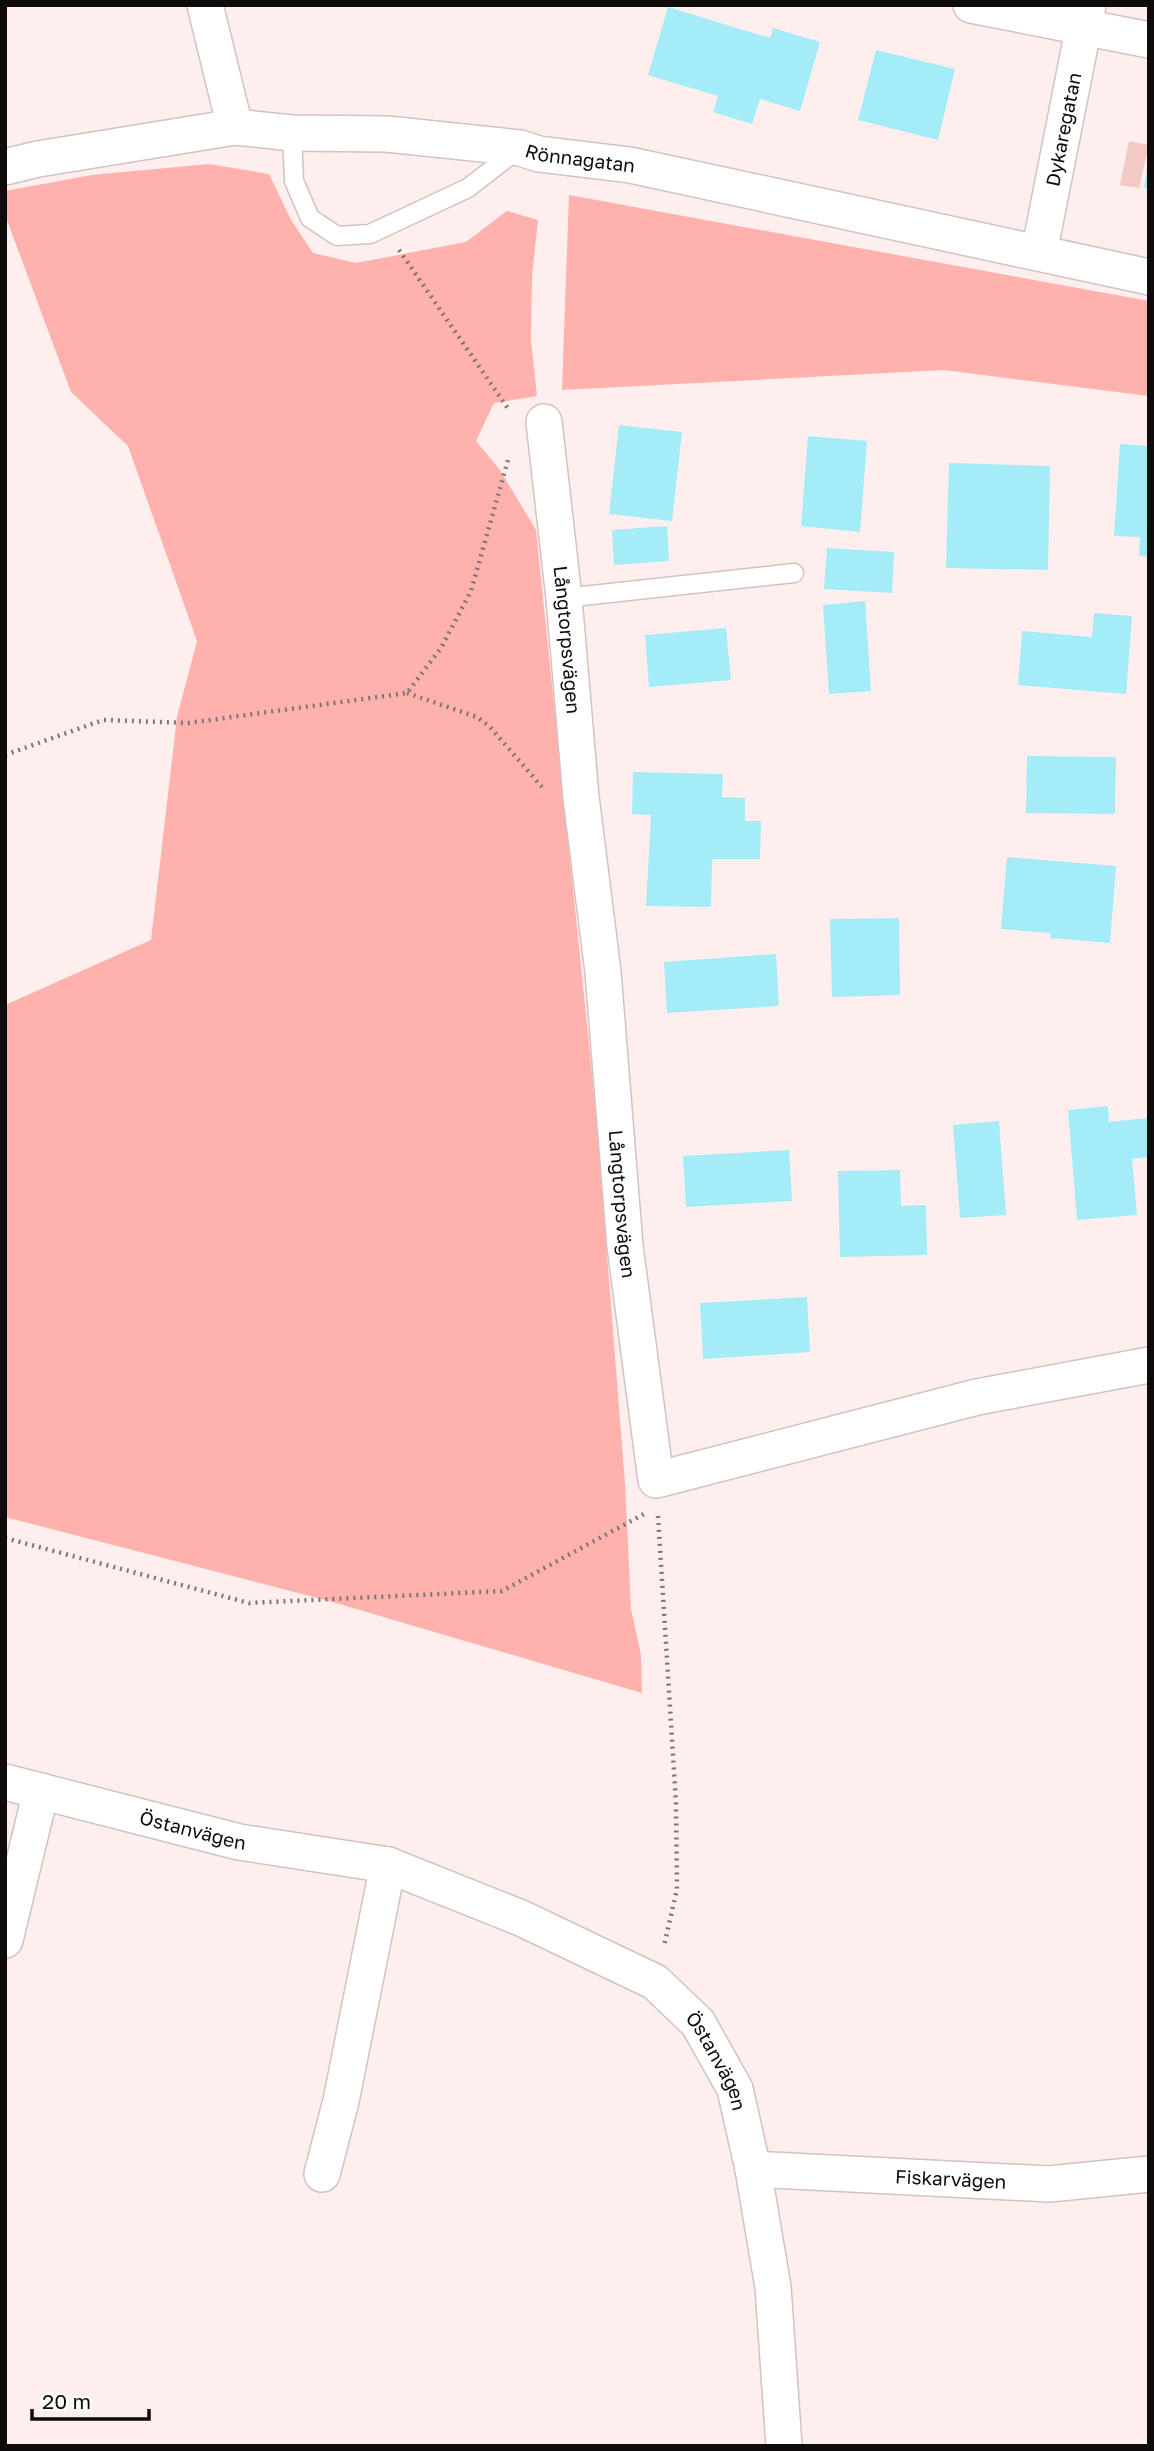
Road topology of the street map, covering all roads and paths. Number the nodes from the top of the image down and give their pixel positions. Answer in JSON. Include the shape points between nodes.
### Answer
{"nodes":[{"id":1,"x":205,"y":5,"type":"edge"},
{"id":2,"x":971,"y":5,"type":"edge"},
{"id":3,"x":1086,"y":16,"type":"edge"},
{"id":4,"x":1149,"y":40,"type":"edge"},
{"id":5,"x":235,"y":127,"type":"junction"},
{"id":6,"x":292,"y":133,"type":"junction"},
{"id":7,"x":520,"y":148,"type":"junction"},
{"id":8,"x":5,"y":167,"type":"edge"},
{"id":9,"x":384,"y":228,"type":"junction"},
{"id":10,"x":1040,"y":253,"type":"junction"},
{"id":11,"x":1149,"y":277,"type":"edge"},
{"id":12,"x":511,"y":412,"type":"dead end"},
{"id":13,"x":544,"y":422,"type":"dead end"},
{"id":14,"x":511,"y":450,"type":"dead end"},
{"id":15,"x":794,"y":573,"type":"dead end"},
{"id":16,"x":564,"y":598,"type":"junction"},
{"id":17,"x":407,"y":693,"type":"junction"},
{"id":18,"x":5,"y":755,"type":"edge"},
{"id":19,"x":581,"y":797,"type":"junction"},
{"id":20,"x":1149,"y":1366,"type":"edge"},
{"id":21,"x":657,"y":1494,"type":"junction"},
{"id":22,"x":5,"y":1538,"type":"edge"},
{"id":23,"x":5,"y":1782,"type":"edge"},
{"id":24,"x":41,"y":1791,"type":"junction"},
{"id":25,"x":388,"y":1865,"type":"junction"},
{"id":26,"x":5,"y":1940,"type":"edge"},
{"id":27,"x":655,"y":1982,"type":"junction"},
{"id":28,"x":753,"y":2169,"type":"junction"},
{"id":29,"x":321,"y":2174,"type":"dead end"},
{"id":30,"x":1149,"y":2174,"type":"edge"},
{"id":31,"x":784,"y":2446,"type":"edge"}],
"edges":[{"from":1,"to":5,"type":"street"},
{"from":2,"to":3,"type":"street"},
{"from":3,"to":4,"type":"street"},
{"from":3,"to":10,"type":"street","name":"Dykaregatan"},
{"from":5,"to":6,"type":"street","name":"Rönnagatan"},
{"from":5,"to":8,"type":"street","name":"Rönnagatan"},
{"from":6,"to":7,"type":"street","name":"Rönnagatan","via":[[387,134]]},
{"from":6,"to":9,"type":"lane","via":[[294,181],[310,218],[337,236],[370,234]]},
{"from":7,"to":9,"type":"lane","via":[[468,188]]},
{"from":7,"to":10,"type":"street","name":"Rönnagatan","via":[[630,165]]},
{"from":9,"to":12,"type":"path"},
{"from":10,"to":11,"type":"street","name":"Rönnagatan"},
{"from":13,"to":16,"type":"street","name":"Långtorpsvägen"},
{"from":14,"to":17,"type":"path","via":[[471,591],[441,648]]},
{"from":15,"to":16,"type":"lane"},
{"from":16,"to":19,"type":"street","name":"Långtorpsvägen"},
{"from":17,"to":18,"type":"path","via":[[188,723],[103,720]]},
{"from":17,"to":19,"type":"path","via":[[477,717],[557,799]]},
{"from":19,"to":21,"type":"street","name":"Långtorpsvägen","via":[[603,972],[625,1246]]},
{"from":20,"to":21,"type":"street","via":[[977,1397]]},
{"from":21,"to":22,"type":"path","via":[[502,1591],[249,1602]]},
{"from":21,"to":27,"type":"path","via":[[677,1889]]},
{"from":23,"to":24,"type":"street","name":"Östanvägen"},
{"from":24,"to":25,"type":"street","name":"Östanvägen","via":[[239,1842]]},
{"from":24,"to":26,"type":"street"},
{"from":25,"to":27,"type":"street","name":"Östanvägen","via":[[521,1918]]},
{"from":25,"to":29,"type":"street","via":[[341,2101]]},
{"from":27,"to":28,"type":"street","name":"Östanvägen","via":[[698,2023],[735,2089]]},
{"from":28,"to":30,"type":"street","name":"Fiskarvägen","via":[[1049,2184]]},
{"from":28,"to":31,"type":"street","name":"Östanvägen","via":[[773,2287]]}]}
